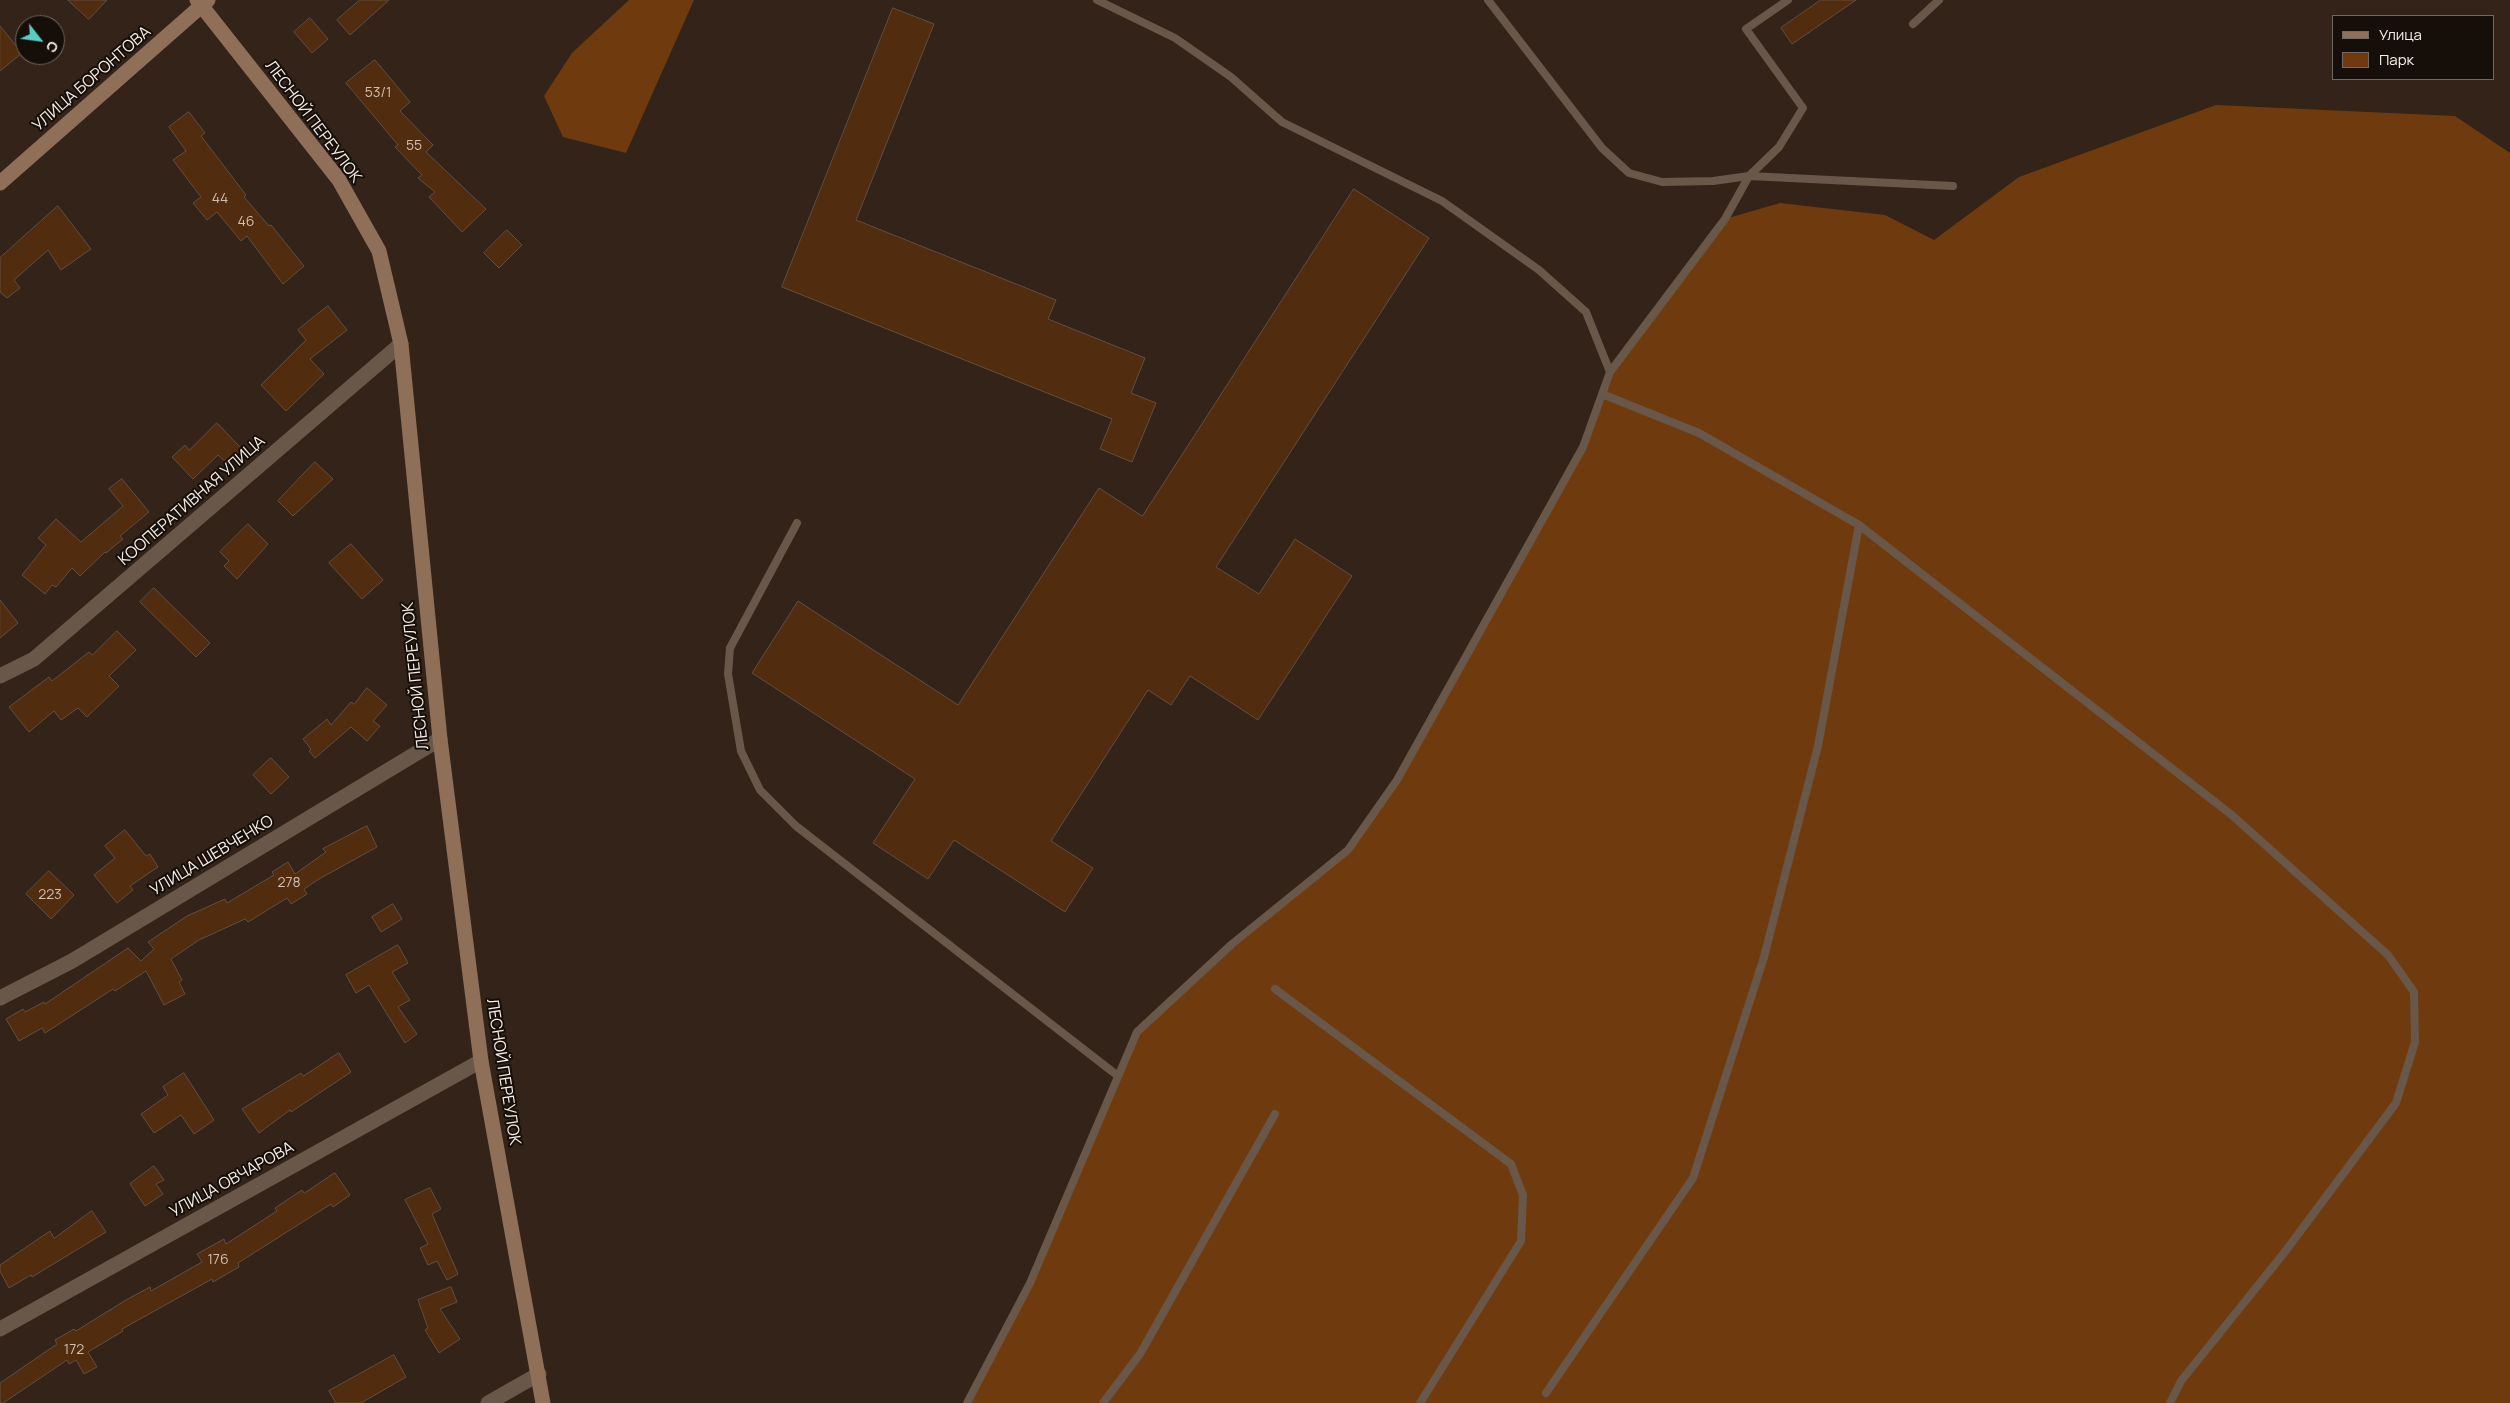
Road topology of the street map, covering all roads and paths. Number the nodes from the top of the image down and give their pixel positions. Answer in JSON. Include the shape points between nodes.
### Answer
{"nodes":[{"id":1,"x":1097,"y":0,"type":"edge"},
{"id":2,"x":1488,"y":0,"type":"edge"},
{"id":3,"x":1788,"y":0,"type":"edge"},
{"id":4,"x":1939,"y":0,"type":"edge"},
{"id":5,"x":202,"y":2,"type":"edge"},
{"id":6,"x":1913,"y":24,"type":"dead end"},
{"id":7,"x":1749,"y":176,"type":"junction"},
{"id":8,"x":0,"y":183,"type":"edge"},
{"id":9,"x":1953,"y":186,"type":"dead end"},
{"id":10,"x":401,"y":344,"type":"junction"},
{"id":11,"x":1610,"y":372,"type":"junction"},
{"id":12,"x":1602,"y":394,"type":"junction"},
{"id":13,"x":797,"y":523,"type":"dead end"},
{"id":14,"x":1859,"y":525,"type":"junction"},
{"id":15,"x":0,"y":676,"type":"edge"},
{"id":16,"x":440,"y":739,"type":"junction"},
{"id":17,"x":1275,"y":989,"type":"dead end"},
{"id":18,"x":0,"y":998,"type":"edge"},
{"id":19,"x":481,"y":1061,"type":"junction"},
{"id":20,"x":1118,"y":1076,"type":"junction"},
{"id":21,"x":1276,"y":1114,"type":"dead end"},
{"id":22,"x":0,"y":1329,"type":"edge"},
{"id":23,"x":539,"y":1374,"type":"junction"},
{"id":24,"x":1546,"y":1394,"type":"dead end"},
{"id":25,"x":488,"y":1403,"type":"edge"},
{"id":26,"x":543,"y":1403,"type":"edge"},
{"id":27,"x":967,"y":1403,"type":"edge"},
{"id":28,"x":1103,"y":1403,"type":"edge"},
{"id":29,"x":1420,"y":1403,"type":"edge"},
{"id":30,"x":2170,"y":1403,"type":"edge"}],
"edges":[{"from":1,"to":11,"type":"lane","via":[[1175,38],[1231,76],[1282,122],[1442,201],[1539,270],[1586,312]]},
{"from":2,"to":7,"type":"lane","via":[[1602,148],[1629,173],[1662,182],[1713,181]]},
{"from":3,"to":7,"type":"lane","via":[[1746,29],[1803,108],[1779,147]]},
{"from":4,"to":6,"type":"lane"},
{"from":5,"to":8,"type":"main road","name":"УЛИЦА БОРОНТОВА"},
{"from":5,"to":10,"type":"main road","name":"ЛЕСНОЙ ПЕРЕУЛОК","via":[[339,180],[379,252]]},
{"from":7,"to":9,"type":"lane"},
{"from":7,"to":11,"type":"lane","via":[[1725,219]]},
{"from":10,"to":15,"type":"street","name":"КООПЕРАТИВНАЯ УЛИЦА","via":[[34,659]]},
{"from":10,"to":16,"type":"main road","name":"ЛЕСНОЙ ПЕРЕУЛОК"},
{"from":11,"to":12,"type":"lane"},
{"from":12,"to":14,"type":"lane","via":[[1699,433]]},
{"from":12,"to":20,"type":"lane","via":[[1582,447],[1486,621],[1397,780],[1348,850],[1232,944],[1137,1032]]},
{"from":13,"to":20,"type":"lane","via":[[730,648],[728,674],[741,751],[760,790],[796,826]]},
{"from":14,"to":24,"type":"lane","via":[[1815,756],[1764,956],[1693,1178]]},
{"from":14,"to":30,"type":"lane","via":[[2234,816],[2388,955],[2414,992],[2415,1042],[2396,1103],[2284,1253],[2181,1380]]},
{"from":16,"to":18,"type":"street","name":"УЛИЦА ШЕВЧЕНКО","via":[[72,961]]},
{"from":16,"to":19,"type":"main road","name":"ЛЕСНОЙ ПЕРЕУЛОК"},
{"from":17,"to":29,"type":"lane","via":[[1511,1164],[1524,1195],[1520,1240]]},
{"from":19,"to":22,"type":"street","name":"УЛИЦА ОВЧАРОВА"},
{"from":19,"to":23,"type":"main road","name":"ЛЕСНОЙ ПЕРЕУЛОК"},
{"from":20,"to":27,"type":"lane","via":[[1030,1282]]},
{"from":21,"to":28,"type":"lane","via":[[1140,1354]]},
{"from":23,"to":25,"type":"street"},
{"from":23,"to":26,"type":"main road","name":"ЛЕСНОЙ ПЕРЕУЛОК"}]}
